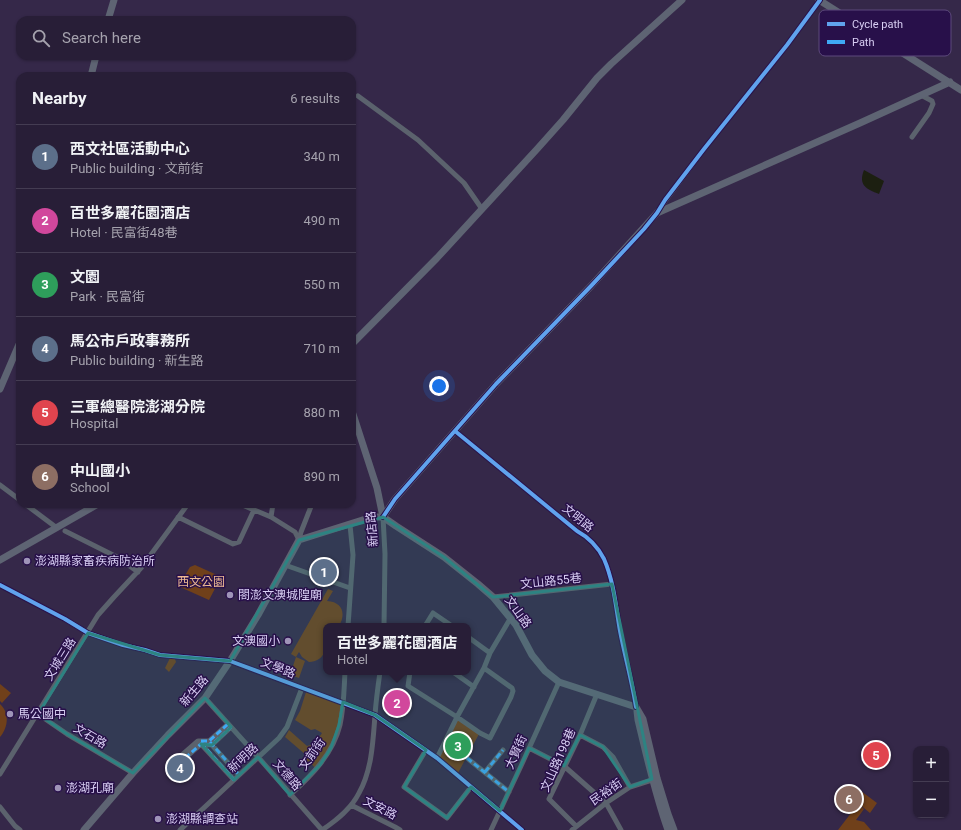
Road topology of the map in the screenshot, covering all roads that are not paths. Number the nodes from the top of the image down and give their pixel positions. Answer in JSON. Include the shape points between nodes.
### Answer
{"nodes":[{"id":1,"x":114,"y":0,"type":"edge"},
{"id":2,"x":682,"y":0,"type":"edge"},
{"id":3,"x":819,"y":0,"type":"edge"},
{"id":4,"x":835,"y":10,"type":"edge"},
{"id":5,"x":109,"y":16,"type":"edge"},
{"id":6,"x":907,"y":56,"type":"edge"},
{"id":7,"x":95,"y":60,"type":"edge"},
{"id":8,"x":92,"y":72,"type":"edge"},
{"id":9,"x":950,"y":82,"type":"junction"},
{"id":10,"x":961,"y":90,"type":"edge"},
{"id":11,"x":921,"y":95,"type":"junction"},
{"id":12,"x":358,"y":96,"type":"dead end"},
{"id":13,"x":912,"y":137,"type":"dead end"},
{"id":14,"x":482,"y":209,"type":"junction"},
{"id":15,"x":657,"y":213,"type":"junction"},
{"id":16,"x":356,"y":340,"type":"edge"},
{"id":17,"x":16,"y":352,"type":"edge"},
{"id":18,"x":0,"y":390,"type":"edge"},
{"id":19,"x":356,"y":425,"type":"edge"},
{"id":20,"x":455,"y":431,"type":"junction"},
{"id":21,"x":0,"y":485,"type":"edge"},
{"id":22,"x":16,"y":497,"type":"edge"},
{"id":23,"x":30,"y":508,"type":"edge"},
{"id":24,"x":91,"y":508,"type":"edge"},
{"id":25,"x":185,"y":508,"type":"edge"},
{"id":26,"x":249,"y":508,"type":"edge"},
{"id":27,"x":272,"y":508,"type":"edge"},
{"id":28,"x":310,"y":508,"type":"edge"},
{"id":29,"x":254,"y":510,"type":"junction"},
{"id":30,"x":383,"y":516,"type":"junction"},
{"id":31,"x":178,"y":517,"type":"junction"},
{"id":32,"x":271,"y":517,"type":"junction"},
{"id":33,"x":350,"y":525,"type":"junction"},
{"id":34,"x":57,"y":528,"type":"junction"},
{"id":35,"x":65,"y":531,"type":"dead end"},
{"id":36,"x":299,"y":540,"type":"junction"},
{"id":37,"x":0,"y":560,"type":"edge"},
{"id":38,"x":285,"y":565,"type":"junction"},
{"id":39,"x":138,"y":572,"type":"junction"},
{"id":40,"x":612,"y":584,"type":"junction"},
{"id":41,"x":0,"y":585,"type":"edge"},
{"id":42,"x":350,"y":588,"type":"junction"},
{"id":43,"x":493,"y":597,"type":"junction"},
{"id":44,"x":510,"y":619,"type":"junction"},
{"id":45,"x":348,"y":623,"type":"edge"},
{"id":46,"x":384,"y":623,"type":"edge"},
{"id":47,"x":426,"y":623,"type":"edge"},
{"id":48,"x":448,"y":623,"type":"edge"},
{"id":49,"x":88,"y":633,"type":"junction"},
{"id":50,"x":471,"y":639,"type":"edge"},
{"id":51,"x":490,"y":653,"type":"junction"},
{"id":52,"x":230,"y":661,"type":"junction"},
{"id":53,"x":484,"y":668,"type":"junction"},
{"id":54,"x":345,"y":675,"type":"edge"},
{"id":55,"x":380,"y":675,"type":"edge"},
{"id":56,"x":410,"y":675,"type":"edge"},
{"id":57,"x":457,"y":675,"type":"edge"},
{"id":58,"x":559,"y":682,"type":"junction"},
{"id":59,"x":474,"y":687,"type":"junction"},
{"id":60,"x":302,"y":688,"type":"junction"},
{"id":61,"x":597,"y":694,"type":"junction"},
{"id":62,"x":205,"y":698,"type":"junction"},
{"id":63,"x":343,"y":702,"type":"junction"},
{"id":64,"x":636,"y":707,"type":"junction"},
{"id":65,"x":38,"y":714,"type":"junction"},
{"id":66,"x":375,"y":715,"type":"junction"},
{"id":67,"x":457,"y":717,"type":"junction"},
{"id":68,"x":230,"y":726,"type":"junction"},
{"id":69,"x":580,"y":735,"type":"junction"},
{"id":70,"x":200,"y":742,"type":"junction"},
{"id":71,"x":211,"y":743,"type":"junction"},
{"id":72,"x":529,"y":748,"type":"junction"},
{"id":73,"x":426,"y":750,"type":"junction"},
{"id":74,"x":503,"y":750,"type":"dead end"},
{"id":75,"x":184,"y":757,"type":"dead end"},
{"id":76,"x":258,"y":757,"type":"junction"},
{"id":77,"x":437,"y":758,"type":"junction"},
{"id":78,"x":467,"y":758,"type":"dead end"},
{"id":79,"x":564,"y":766,"type":"junction"},
{"id":80,"x":485,"y":772,"type":"junction"},
{"id":81,"x":133,"y":773,"type":"junction"},
{"id":82,"x":0,"y":774,"type":"edge"},
{"id":83,"x":239,"y":775,"type":"junction"},
{"id":84,"x":655,"y":779,"type":"junction"},
{"id":85,"x":234,"y":780,"type":"junction"},
{"id":86,"x":471,"y":787,"type":"junction"},
{"id":87,"x":630,"y":787,"type":"junction"},
{"id":88,"x":509,"y":792,"type":"junction"},
{"id":89,"x":290,"y":795,"type":"junction"},
{"id":90,"x":606,"y":803,"type":"junction"},
{"id":91,"x":351,"y":805,"type":"junction"},
{"id":92,"x":0,"y":807,"type":"edge"},
{"id":93,"x":500,"y":811,"type":"junction"},
{"id":94,"x":574,"y":828,"type":"edge"},
{"id":95,"x":20,"y":830,"type":"edge"},
{"id":96,"x":84,"y":830,"type":"edge"},
{"id":97,"x":180,"y":830,"type":"edge"},
{"id":98,"x":322,"y":830,"type":"edge"},
{"id":99,"x":400,"y":830,"type":"edge"},
{"id":100,"x":491,"y":830,"type":"edge"},
{"id":101,"x":522,"y":830,"type":"edge"},
{"id":102,"x":621,"y":830,"type":"edge"},
{"id":103,"x":668,"y":830,"type":"edge"},
{"id":104,"x":674,"y":830,"type":"edge"}],
"edges":[{"from":1,"to":5,"type":"main road"},
{"from":2,"to":14,"type":"main road","via":[[597,78],[553,132]]},
{"from":3,"to":4,"type":"main road"},
{"from":3,"to":15,"type":"street"},
{"from":6,"to":9,"type":"main road"},
{"from":7,"to":8,"type":"main road"},
{"from":9,"to":10,"type":"main road"},
{"from":9,"to":11,"type":"main road"},
{"from":11,"to":13,"type":"street","via":[[933,104]]},
{"from":11,"to":15,"type":"main road"},
{"from":12,"to":14,"type":"street","via":[[418,140],[464,183]]},
{"from":14,"to":16,"type":"main road"},
{"from":15,"to":20,"type":"main road"},
{"from":17,"to":18,"type":"main road"},
{"from":19,"to":30,"type":"main road","name":"新店路","via":[[377,488]]},
{"from":20,"to":30,"type":"main road","via":[[394,499]]},
{"from":20,"to":40,"type":"street","name":"文明路","via":[[585,535],[603,558]]},
{"from":21,"to":22,"type":"street"},
{"from":23,"to":34,"type":"street"},
{"from":24,"to":34,"type":"main road"},
{"from":25,"to":31,"type":"street","name":"文城三路"},
{"from":26,"to":29,"type":"street"},
{"from":27,"to":32,"type":"street"},
{"from":28,"to":36,"type":"street"},
{"from":29,"to":31,"type":"street","via":[[239,542],[233,544]]},
{"from":29,"to":32,"type":"street"},
{"from":30,"to":33,"type":"main road"},
{"from":30,"to":43,"type":"main road","name":"文山路","via":[[444,557]]},
{"from":30,"to":46,"type":"street","name":"新店路"},
{"from":31,"to":39,"type":"street","name":"文城三路"},
{"from":32,"to":36,"type":"street","via":[[295,532]]},
{"from":33,"to":36,"type":"main road"},
{"from":33,"to":42,"type":"street"},
{"from":34,"to":37,"type":"main road"},
{"from":35,"to":39,"type":"street"},
{"from":36,"to":38,"type":"main road","name":"新生路"},
{"from":38,"to":42,"type":"street"},
{"from":38,"to":52,"type":"main road","name":"新生路"},
{"from":39,"to":49,"type":"street","name":"文城三路","via":[[98,615]]},
{"from":40,"to":43,"type":"street","name":"文山路55巷"},
{"from":40,"to":64,"type":"street","name":"文明路"},
{"from":41,"to":49,"type":"street","name":"文學路"},
{"from":42,"to":45,"type":"street"},
{"from":43,"to":44,"type":"main road","name":"文山路"},
{"from":44,"to":51,"type":"street"},
{"from":44,"to":58,"type":"main road","name":"文山路","via":[[532,655],[545,671]]},
{"from":47,"to":48,"type":"street","via":[[433,613]]},
{"from":49,"to":52,"type":"street","name":"文學路","via":[[160,655]]},
{"from":49,"to":65,"type":"street","name":"文城三路"},
{"from":50,"to":51,"type":"street"},
{"from":51,"to":53,"type":"street"},
{"from":52,"to":60,"type":"street","name":"文學路"},
{"from":52,"to":62,"type":"main road","name":"新生路"},
{"from":53,"to":59,"type":"street"},
{"from":53,"to":67,"type":"street","via":[[513,691],[490,738]]},
{"from":54,"to":63,"type":"street","name":"文前街"},
{"from":55,"to":66,"type":"street"},
{"from":56,"to":67,"type":"street","via":[[408,686]]},
{"from":57,"to":59,"type":"street"},
{"from":58,"to":61,"type":"main road","name":"文山路"},
{"from":58,"to":72,"type":"street","name":"大賢街"},
{"from":59,"to":67,"type":"street"},
{"from":60,"to":63,"type":"street","name":"文學路"},
{"from":60,"to":76,"type":"street","name":"新明路","via":[[287,726],[279,738]]},
{"from":61,"to":64,"type":"main road","name":"文山路"},
{"from":61,"to":69,"type":"street","name":"文山路198巷"},
{"from":62,"to":68,"type":"street","name":"文德路"},
{"from":62,"to":81,"type":"main road","name":"新生路"},
{"from":63,"to":66,"type":"street","name":"文學路"},
{"from":63,"to":89,"type":"street","name":"文前街","via":[[340,725],[331,748],[309,778]]},
{"from":64,"to":84,"type":"main road"},
{"from":65,"to":81,"type":"street","name":"文石路","via":[[66,734]]},
{"from":65,"to":82,"type":"street","name":"文城三路"},
{"from":66,"to":73,"type":"street","name":"文學路"},
{"from":66,"to":91,"type":"street","via":[[366,779]]},
{"from":67,"to":77,"type":"street"},
{"from":68,"to":71,"type":"street"},
{"from":68,"to":76,"type":"street","name":"文德路"},
{"from":69,"to":79,"type":"street","name":"文山路198巷"},
{"from":69,"to":87,"type":"street","via":[[603,747],[613,757]]},
{"from":70,"to":71,"type":"street"},
{"from":70,"to":75,"type":"street"},
{"from":70,"to":85,"type":"street"},
{"from":71,"to":83,"type":"street"},
{"from":72,"to":79,"type":"street"},
{"from":72,"to":88,"type":"street","name":"大賢街"},
{"from":73,"to":77,"type":"street","name":"文學路"},
{"from":73,"to":86,"type":"street","via":[[404,787],[447,818]]},
{"from":74,"to":80,"type":"street"},
{"from":76,"to":83,"type":"street","name":"新明路"},
{"from":76,"to":89,"type":"street","name":"文德路"},
{"from":77,"to":86,"type":"street","name":"文學路"},
{"from":78,"to":80,"type":"street"},
{"from":79,"to":90,"type":"street"},
{"from":79,"to":94,"type":"street","name":"文山路198巷","via":[[549,799]]},
{"from":80,"to":88,"type":"street"},
{"from":81,"to":96,"type":"main road","name":"新生路"},
{"from":83,"to":85,"type":"street","name":"新明路"},
{"from":84,"to":87,"type":"street","name":"民裕街"},
{"from":84,"to":103,"type":"main road"},
{"from":84,"to":104,"type":"main road"},
{"from":85,"to":97,"type":"street","name":"新明路"},
{"from":86,"to":93,"type":"street","name":"文學路"},
{"from":87,"to":90,"type":"street","name":"民裕街"},
{"from":88,"to":93,"type":"street","name":"大賢街"},
{"from":89,"to":98,"type":"street","name":"文德路"},
{"from":90,"to":94,"type":"street","name":"民裕街"},
{"from":90,"to":102,"type":"street"},
{"from":91,"to":98,"type":"street"},
{"from":91,"to":99,"type":"street","name":"文安路"},
{"from":92,"to":95,"type":"street"},
{"from":93,"to":100,"type":"street","name":"大賢街"},
{"from":93,"to":101,"type":"street","name":"文學路"}]}
